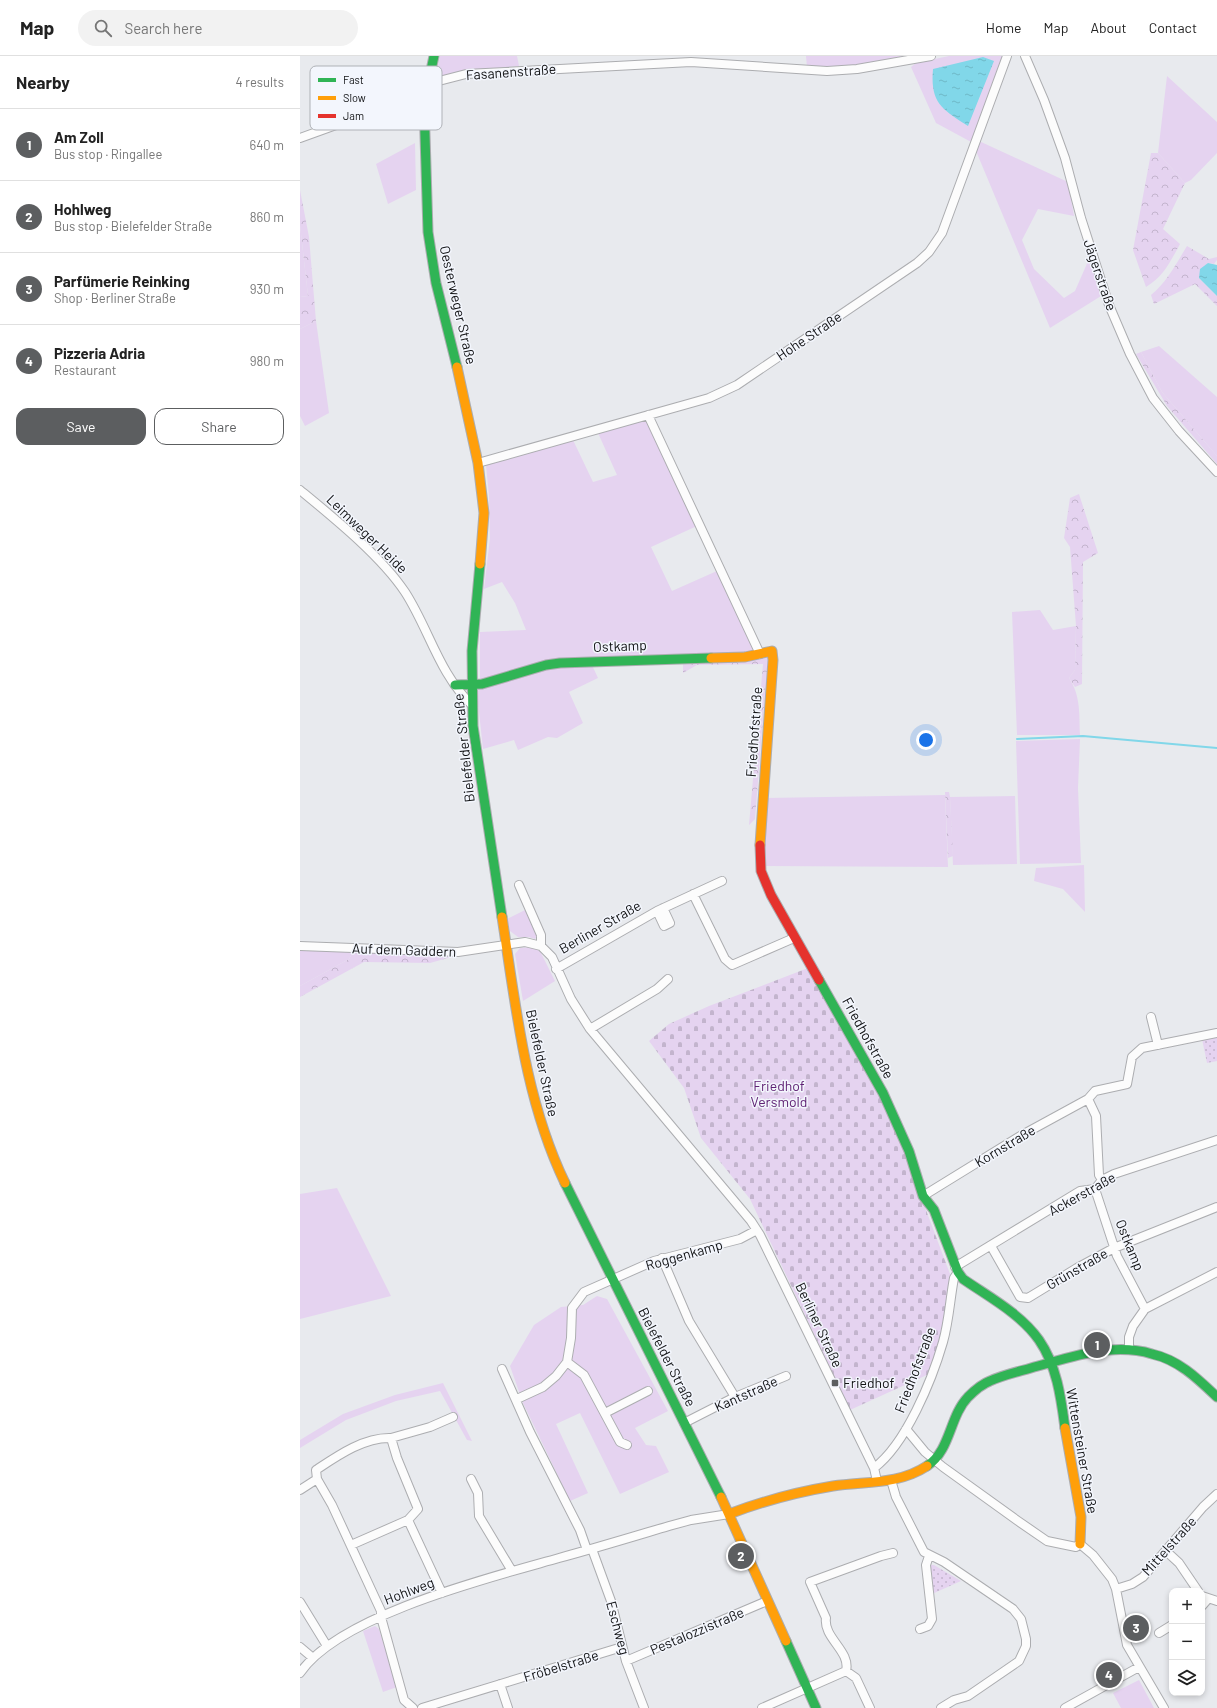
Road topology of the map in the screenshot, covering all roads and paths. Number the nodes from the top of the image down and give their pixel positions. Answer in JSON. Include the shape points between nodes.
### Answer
{"nodes":[{"id":1,"x":434,"y":56,"type":"edge"},
{"id":2,"x":931,"y":56,"type":"edge"},
{"id":3,"x":1007,"y":56,"type":"edge"},
{"id":4,"x":1025,"y":56,"type":"edge"},
{"id":5,"x":432,"y":66,"type":"edge"},
{"id":6,"x":442,"y":80,"type":"edge"},
{"id":7,"x":322,"y":130,"type":"edge"},
{"id":8,"x":424,"y":130,"type":"edge"},
{"id":9,"x":300,"y":138,"type":"edge"},
{"id":10,"x":648,"y":415,"type":"junction"},
{"id":11,"x":478,"y":463,"type":"junction"},
{"id":12,"x":1217,"y":472,"type":"edge"},
{"id":13,"x":300,"y":490,"type":"edge"},
{"id":14,"x":772,"y":651,"type":"joint"},
{"id":15,"x":760,"y":654,"type":"junction"},
{"id":16,"x":455,"y":685,"type":"junction"},
{"id":17,"x":472,"y":685,"type":"junction"},
{"id":18,"x":472,"y":705,"type":"junction"},
{"id":19,"x":722,"y":881,"type":"dead end"},
{"id":20,"x":519,"y":884,"type":"dead end"},
{"id":21,"x":693,"y":894,"type":"junction"},
{"id":22,"x":794,"y":938,"type":"junction"},
{"id":23,"x":507,"y":944,"type":"junction"},
{"id":24,"x":300,"y":946,"type":"edge"},
{"id":25,"x":541,"y":946,"type":"junction"},
{"id":26,"x":556,"y":969,"type":"junction"},
{"id":27,"x":668,"y":979,"type":"dead end"},
{"id":28,"x":1151,"y":1017,"type":"dead end"},
{"id":29,"x":590,"y":1029,"type":"junction"},
{"id":30,"x":1217,"y":1034,"type":"edge"},
{"id":31,"x":1158,"y":1045,"type":"junction"},
{"id":32,"x":1088,"y":1099,"type":"junction"},
{"id":33,"x":1217,"y":1140,"type":"edge"},
{"id":34,"x":1102,"y":1180,"type":"junction"},
{"id":35,"x":1095,"y":1189,"type":"junction"},
{"id":36,"x":923,"y":1196,"type":"junction"},
{"id":37,"x":1217,"y":1207,"type":"edge"},
{"id":38,"x":757,"y":1230,"type":"junction"},
{"id":39,"x":991,"y":1246,"type":"junction"},
{"id":40,"x":1114,"y":1248,"type":"junction"},
{"id":41,"x":662,"y":1258,"type":"junction"},
{"id":42,"x":956,"y":1270,"type":"junction"},
{"id":43,"x":1217,"y":1272,"type":"edge"},
{"id":44,"x":611,"y":1279,"type":"junction"},
{"id":45,"x":1145,"y":1309,"type":"junction"},
{"id":46,"x":1129,"y":1349,"type":"junction"},
{"id":47,"x":567,"y":1362,"type":"junction"},
{"id":48,"x":1050,"y":1363,"type":"junction"},
{"id":49,"x":502,"y":1369,"type":"dead end"},
{"id":50,"x":786,"y":1376,"type":"dead end"},
{"id":51,"x":648,"y":1391,"type":"dead end"},
{"id":52,"x":735,"y":1397,"type":"junction"},
{"id":53,"x":1217,"y":1397,"type":"edge"},
{"id":54,"x":517,"y":1399,"type":"junction"},
{"id":55,"x":605,"y":1413,"type":"junction"},
{"id":56,"x":453,"y":1416,"type":"dead end"},
{"id":57,"x":684,"y":1422,"type":"junction"},
{"id":58,"x":906,"y":1429,"type":"junction"},
{"id":59,"x":391,"y":1438,"type":"junction"},
{"id":60,"x":627,"y":1445,"type":"dead end"},
{"id":61,"x":936,"y":1461,"type":"junction"},
{"id":62,"x":874,"y":1468,"type":"junction"},
{"id":63,"x":317,"y":1479,"type":"junction"},
{"id":64,"x":471,"y":1479,"type":"dead end"},
{"id":65,"x":891,"y":1480,"type":"junction"},
{"id":66,"x":877,"y":1482,"type":"junction"},
{"id":67,"x":300,"y":1490,"type":"edge"},
{"id":68,"x":1217,"y":1494,"type":"edge"},
{"id":69,"x":729,"y":1514,"type":"junction"},
{"id":70,"x":408,"y":1520,"type":"junction"},
{"id":71,"x":1080,"y":1544,"type":"junction"},
{"id":72,"x":351,"y":1545,"type":"junction"},
{"id":73,"x":590,"y":1549,"type":"junction"},
{"id":74,"x":1166,"y":1551,"type":"junction"},
{"id":75,"x":893,"y":1553,"type":"dead end"},
{"id":76,"x":929,"y":1556,"type":"junction"},
{"id":77,"x":512,"y":1571,"type":"junction"},
{"id":78,"x":1196,"y":1588,"type":"edge"},
{"id":79,"x":1116,"y":1589,"type":"junction"},
{"id":80,"x":442,"y":1593,"type":"junction"},
{"id":81,"x":1205,"y":1600,"type":"edge"},
{"id":82,"x":767,"y":1601,"type":"junction"},
{"id":83,"x":1217,"y":1601,"type":"edge"},
{"id":84,"x":300,"y":1602,"type":"edge"},
{"id":85,"x":381,"y":1617,"type":"junction"},
{"id":86,"x":1169,"y":1626,"type":"edge"},
{"id":87,"x":920,"y":1629,"type":"dead end"},
{"id":88,"x":1159,"y":1633,"type":"dead end"},
{"id":89,"x":327,"y":1646,"type":"junction"},
{"id":90,"x":622,"y":1647,"type":"junction"},
{"id":91,"x":300,"y":1648,"type":"edge"},
{"id":92,"x":313,"y":1658,"type":"junction"},
{"id":93,"x":626,"y":1661,"type":"junction"},
{"id":94,"x":1139,"y":1667,"type":"junction"},
{"id":95,"x":846,"y":1671,"type":"junction"},
{"id":96,"x":300,"y":1673,"type":"edge"},
{"id":97,"x":500,"y":1684,"type":"junction"},
{"id":98,"x":806,"y":1688,"type":"junction"},
{"id":99,"x":1080,"y":1700,"type":"junction"},
{"id":100,"x":413,"y":1708,"type":"edge"},
{"id":101,"x":422,"y":1708,"type":"edge"},
{"id":102,"x":508,"y":1708,"type":"edge"},
{"id":103,"x":644,"y":1708,"type":"edge"},
{"id":104,"x":762,"y":1708,"type":"edge"},
{"id":105,"x":816,"y":1708,"type":"edge"},
{"id":106,"x":870,"y":1708,"type":"edge"},
{"id":107,"x":941,"y":1708,"type":"edge"},
{"id":108,"x":1065,"y":1708,"type":"edge"},
{"id":109,"x":1085,"y":1708,"type":"edge"},
{"id":110,"x":1164,"y":1708,"type":"edge"}],
"edges":[{"from":1,"to":5,"type":"street","name":"Oesterweger Straße"},
{"from":2,"to":6,"type":"street","name":"Fasanenstraße","via":[[857,69],[827,71],[691,62],[502,71],[466,74]]},
{"from":3,"to":10,"type":"street","name":"Hohe Straße","via":[[942,233],[929,252],[917,263],[737,385],[708,398]]},
{"from":4,"to":12,"type":"street","name":"Jägerstraße","via":[[1065,158],[1104,290],[1130,354],[1153,398]]},
{"from":7,"to":9,"type":"street","name":"Fasanenstraße"},
{"from":8,"to":11,"type":"street","name":"Oesterweger Straße","via":[[428,232],[436,283]]},
{"from":10,"to":11,"type":"street","name":"Hohe Straße"},
{"from":10,"to":15,"type":"street"},
{"from":11,"to":17,"type":"street","name":"Bielefelder Straße","via":[[484,512],[472,650]]},
{"from":13,"to":16,"type":"street","name":"Leimweger Heide","via":[[393,576],[405,593],[442,666]]},
{"from":14,"to":15,"type":"street","name":"Ostkamp"},
{"from":14,"to":22,"type":"street","name":"Friedhofstraße","via":[[761,871],[767,888]]},
{"from":15,"to":17,"type":"street","name":"Ostkamp","via":[[745,657],[560,663]]},
{"from":16,"to":17,"type":"street"},
{"from":16,"to":18,"type":"street","name":"Leimweger Heide"},
{"from":17,"to":18,"type":"street","name":"Bielefelder Straße"},
{"from":18,"to":23,"type":"street","name":"Bielefelder Straße","via":[[479,772]]},
{"from":19,"to":21,"type":"street","name":"Berliner Straße"},
{"from":20,"to":25,"type":"street","name":"Berliner Straße","via":[[541,935]]},
{"from":21,"to":22,"type":"street","via":[[725,959],[732,965]]},
{"from":21,"to":26,"type":"street","name":"Berliner Straße","via":[[660,909]]},
{"from":22,"to":36,"type":"street","name":"Friedhofstraße","via":[[883,1093],[909,1151]]},
{"from":23,"to":24,"type":"street","name":"Auf dem Gaddern","via":[[458,952]]},
{"from":23,"to":25,"type":"street","name":"Berliner Straße","via":[[525,942]]},
{"from":23,"to":44,"type":"street","name":"Bielefelder Straße","via":[[532,1094],[542,1130],[555,1163]]},
{"from":25,"to":26,"type":"street","name":"Berliner Straße","via":[[552,957]]},
{"from":26,"to":29,"type":"street","name":"Berliner Straße","via":[[573,1004]]},
{"from":27,"to":29,"type":"street","via":[[657,989]]},
{"from":28,"to":31,"type":"street"},
{"from":29,"to":38,"type":"street","name":"Berliner Straße"},
{"from":30,"to":31,"type":"street"},
{"from":31,"to":32,"type":"street","via":[[1142,1048],[1132,1057],[1126,1084],[1095,1091]]},
{"from":32,"to":34,"type":"street","via":[[1096,1116],[1099,1175]]},
{"from":32,"to":36,"type":"street","name":"Kornstraße","via":[[1022,1135]]},
{"from":33,"to":34,"type":"street","name":"Ackerstraße"},
{"from":34,"to":35,"type":"street","name":"Ackerstraße"},
{"from":35,"to":39,"type":"street","name":"Ackerstraße","via":[[1080,1191]]},
{"from":35,"to":40,"type":"street","name":"Ostkamp"},
{"from":36,"to":42,"type":"street","name":"Friedhofstraße","via":[[934,1210]]},
{"from":37,"to":40,"type":"street","name":"Grünstraße"},
{"from":38,"to":41,"type":"street","name":"Roggenkamp","via":[[740,1239]]},
{"from":38,"to":62,"type":"street","name":"Berliner Straße"},
{"from":39,"to":40,"type":"street","name":"Grünstraße","via":[[1020,1297],[1028,1298]]},
{"from":39,"to":42,"type":"street","name":"Ackerstraße"},
{"from":40,"to":45,"type":"street","name":"Ostkamp"},
{"from":41,"to":44,"type":"street","name":"Roggenkamp"},
{"from":41,"to":52,"type":"street","via":[[689,1320]]},
{"from":42,"to":48,"type":"street","name":"Wittensteiner Straße","via":[[963,1279],[1029,1327],[1042,1344]]},
{"from":42,"to":58,"type":"street","name":"Friedhofstraße","via":[[943,1342]]},
{"from":43,"to":45,"type":"street"},
{"from":44,"to":47,"type":"street","name":"Roggenkamp","via":[[584,1292],[572,1308]]},
{"from":44,"to":57,"type":"street","name":"Bielefelder Straße"},
{"from":45,"to":46,"type":"street","via":[[1133,1326],[1129,1337]]},
{"from":46,"to":48,"type":"street","via":[[1078,1356]]},
{"from":46,"to":53,"type":"street","via":[[1147,1351],[1183,1365]]},
{"from":47,"to":54,"type":"street","via":[[543,1387]]},
{"from":47,"to":55,"type":"street","via":[[584,1375]]},
{"from":48,"to":61,"type":"street","via":[[989,1380],[975,1389],[964,1403]]},
{"from":48,"to":71,"type":"street","name":"Wittensteiner Straße","via":[[1065,1417],[1081,1529]]},
{"from":49,"to":54,"type":"street","name":"Eschweg"},
{"from":50,"to":52,"type":"street","name":"Kantstraße"},
{"from":51,"to":55,"type":"street"},
{"from":52,"to":57,"type":"street","name":"Kantstraße"},
{"from":54,"to":73,"type":"street","name":"Eschweg","via":[[530,1432]]},
{"from":55,"to":60,"type":"street","via":[[620,1442]]},
{"from":56,"to":59,"type":"street","via":[[430,1427]]},
{"from":57,"to":69,"type":"street","name":"Bielefelder Straße"},
{"from":58,"to":61,"type":"street","name":"Friedhofstraße"},
{"from":58,"to":62,"type":"street","name":"Friedhofstraße","via":[[884,1461]]},
{"from":59,"to":63,"type":"street","via":[[374,1440],[336,1456],[316,1470]]},
{"from":59,"to":70,"type":"street","via":[[418,1510]]},
{"from":61,"to":65,"type":"street","via":[[915,1474]]},
{"from":61,"to":71,"type":"street","via":[[1047,1541],[1076,1546]]},
{"from":62,"to":66,"type":"street","name":"Berliner Straße"},
{"from":63,"to":67,"type":"street"},
{"from":63,"to":72,"type":"street"},
{"from":64,"to":77,"type":"street","via":[[478,1493],[479,1516]]},
{"from":65,"to":66,"type":"street"},
{"from":65,"to":76,"type":"street","via":[[896,1497],[920,1548]]},
{"from":66,"to":69,"type":"street","name":"Hohlweg","via":[[834,1486],[786,1496]]},
{"from":68,"to":74,"type":"street","name":"Mittelstraße"},
{"from":69,"to":73,"type":"street","name":"Hohlweg","via":[[691,1520]]},
{"from":69,"to":82,"type":"street","name":"Bielefelder Straße"},
{"from":70,"to":72,"type":"street"},
{"from":70,"to":80,"type":"street"},
{"from":71,"to":79,"type":"street","via":[[1103,1566]]},
{"from":72,"to":85,"type":"street","via":[[382,1611]]},
{"from":73,"to":77,"type":"street","name":"Hohlweg"},
{"from":73,"to":90,"type":"street","name":"Eschweg","via":[[611,1601]]},
{"from":74,"to":78,"type":"street","via":[[1179,1563]]},
{"from":74,"to":79,"type":"street","name":"Mittelstraße","via":[[1143,1577]]},
{"from":75,"to":95,"type":"street","via":[[810,1582],[826,1618],[825,1623],[833,1641],[838,1644],[847,1666]]},
{"from":76,"to":87,"type":"street","via":[[926,1565],[932,1619],[928,1626]]},
{"from":76,"to":107,"type":"street","via":[[944,1562],[1013,1609],[1021,1619],[1026,1639],[1026,1646],[1019,1661],[968,1696],[954,1700]]},
{"from":77,"to":80,"type":"street","name":"Hohlweg"},
{"from":79,"to":94,"type":"street","via":[[1127,1645]]},
{"from":80,"to":85,"type":"street","name":"Hohlweg"},
{"from":81,"to":83,"type":"street"},
{"from":82,"to":93,"type":"street","name":"Pestalozzistraße"},
{"from":82,"to":98,"type":"street","name":"Bielefelder Straße"},
{"from":84,"to":89,"type":"street"},
{"from":85,"to":89,"type":"street","name":"Hohlweg"},
{"from":85,"to":100,"type":"street","via":[[404,1700]]},
{"from":86,"to":88,"type":"street"},
{"from":89,"to":92,"type":"street","name":"Hohlweg"},
{"from":90,"to":93,"type":"street","name":"Eschweg"},
{"from":90,"to":97,"type":"street","name":"Fröbelstraße"},
{"from":91,"to":92,"type":"street"},
{"from":92,"to":96,"type":"street","name":"Hohlweg"},
{"from":93,"to":103,"type":"street","name":"Eschweg"},
{"from":94,"to":99,"type":"street"},
{"from":94,"to":110,"type":"street"},
{"from":95,"to":98,"type":"street"},
{"from":95,"to":106,"type":"street","via":[[856,1678]]},
{"from":97,"to":101,"type":"street","name":"Fröbelstraße"},
{"from":97,"to":102,"type":"street"},
{"from":98,"to":104,"type":"street"},
{"from":98,"to":105,"type":"street","name":"Bielefelder Straße"},
{"from":99,"to":108,"type":"street"},
{"from":99,"to":109,"type":"street"}]}
